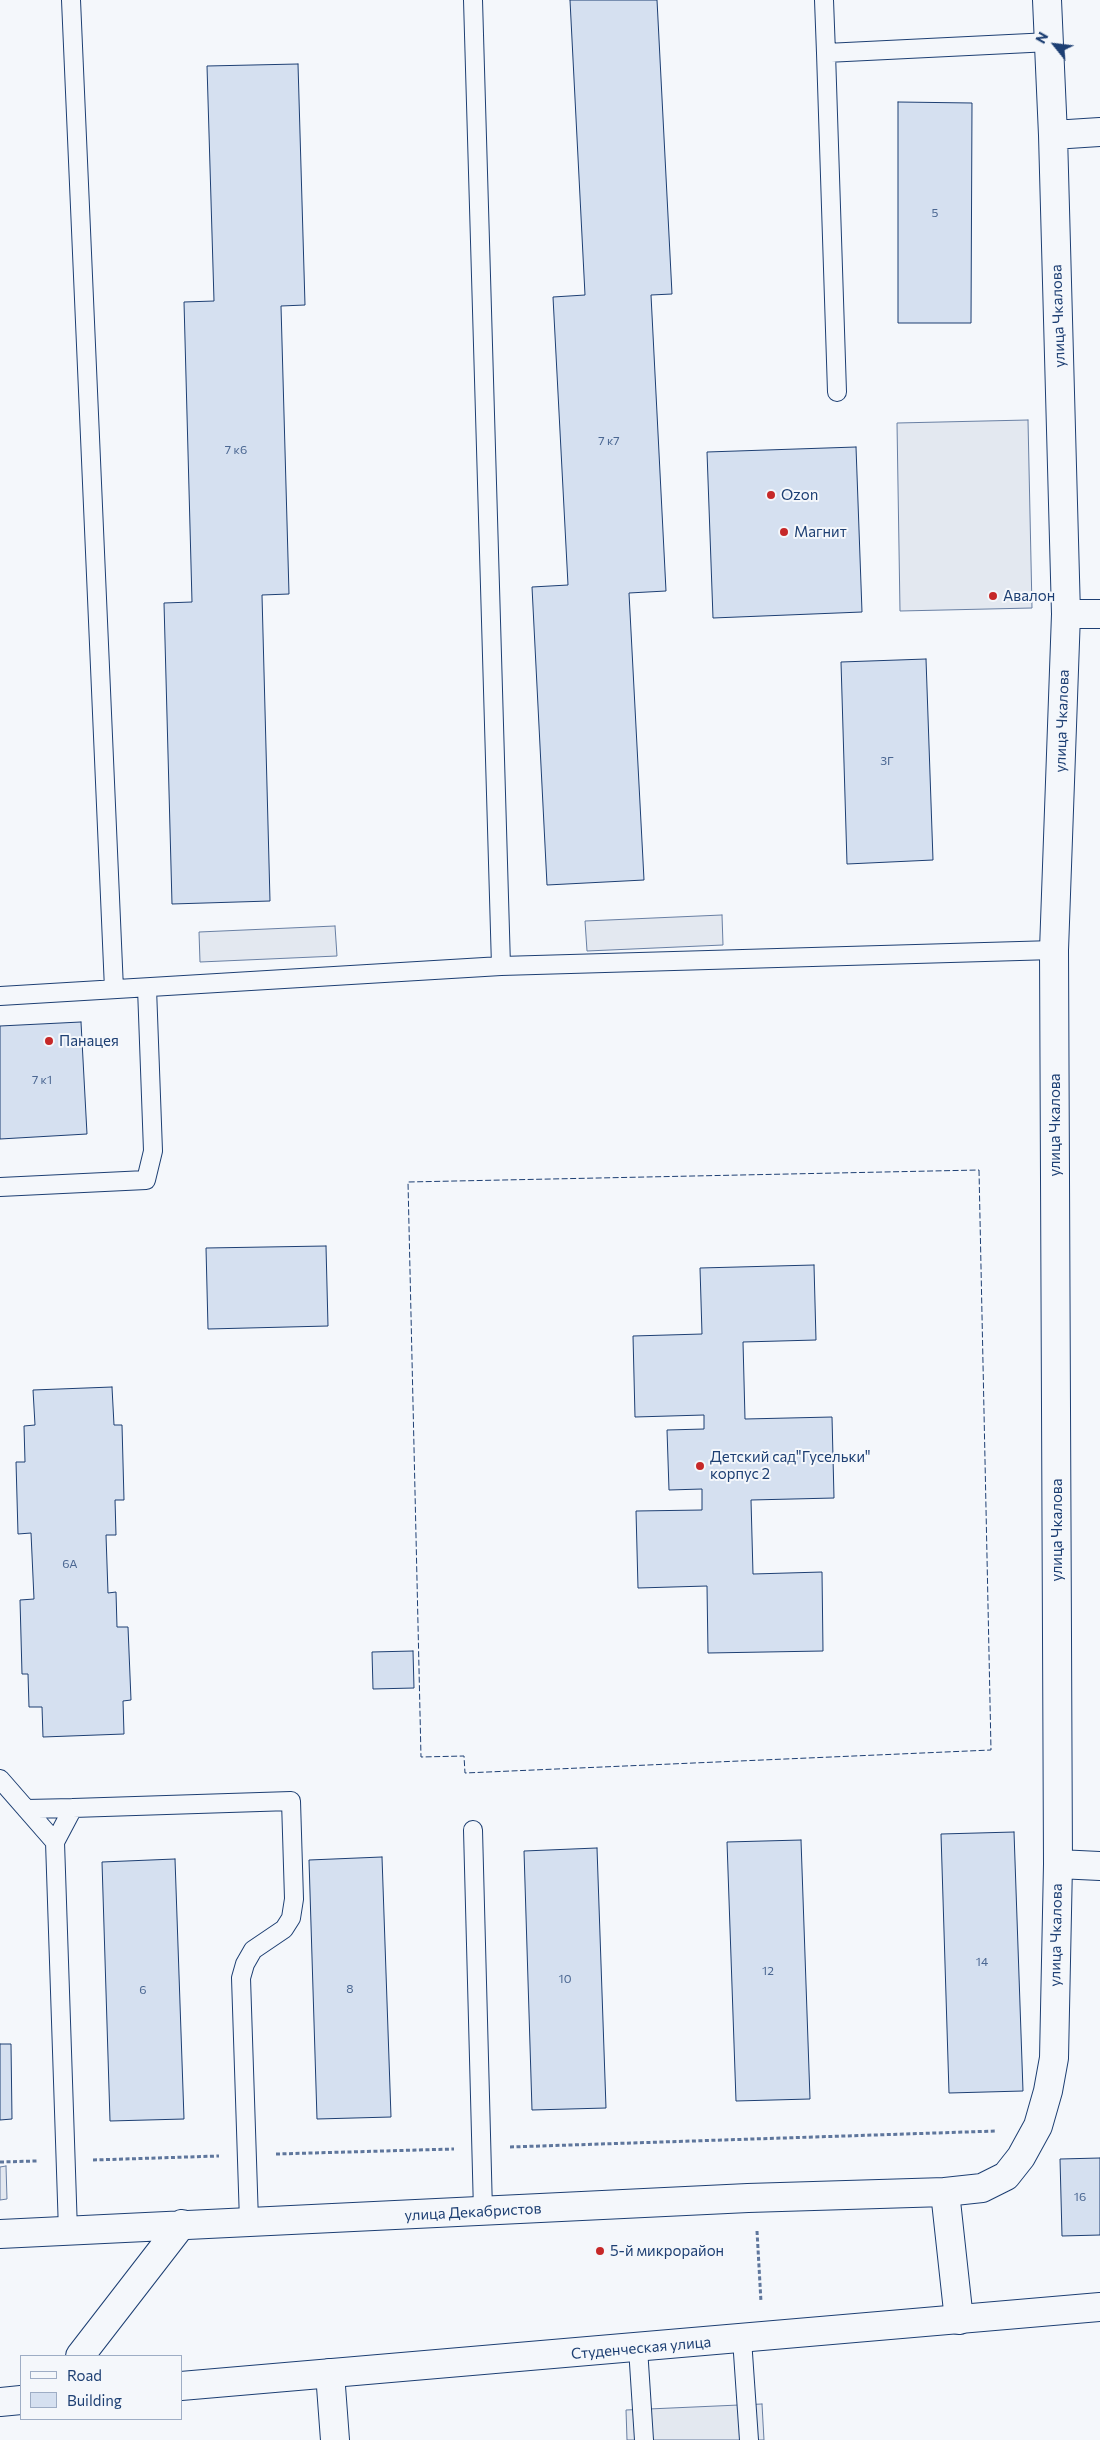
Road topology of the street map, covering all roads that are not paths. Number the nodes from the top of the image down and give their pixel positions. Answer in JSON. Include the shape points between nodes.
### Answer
{"nodes":[{"id":1,"x":71,"y":0,"type":"edge"},
{"id":2,"x":473,"y":0,"type":"edge"},
{"id":3,"x":824,"y":0,"type":"edge"},
{"id":4,"x":1048,"y":0,"type":"edge"},
{"id":5,"x":1050,"y":42,"type":"junction"},
{"id":6,"x":826,"y":53,"type":"junction"},
{"id":7,"x":1100,"y":132,"type":"edge"},
{"id":8,"x":1054,"y":135,"type":"junction"},
{"id":9,"x":838,"y":392,"type":"dead end"},
{"id":10,"x":1066,"y":614,"type":"junction"},
{"id":11,"x":1100,"y":614,"type":"edge"},
{"id":12,"x":1054,"y":950,"type":"junction"},
{"id":13,"x":501,"y":966,"type":"junction"},
{"id":14,"x":147,"y":988,"type":"junction"},
{"id":15,"x":114,"y":989,"type":"junction"},
{"id":16,"x":0,"y":996,"type":"edge"},
{"id":17,"x":0,"y":1187,"type":"edge"},
{"id":18,"x":0,"y":1780,"type":"edge"},
{"id":19,"x":73,"y":1808,"type":"junction"},
{"id":20,"x":26,"y":1809,"type":"junction"},
{"id":21,"x":473,"y":1830,"type":"dead end"},
{"id":22,"x":55,"y":1842,"type":"junction"},
{"id":23,"x":1058,"y":1864,"type":"junction"},
{"id":24,"x":1100,"y":1866,"type":"edge"},
{"id":25,"x":945,"y":2192,"type":"junction"},
{"id":26,"x":483,"y":2211,"type":"junction"},
{"id":27,"x":249,"y":2222,"type":"junction"},
{"id":28,"x":182,"y":2224,"type":"junction"},
{"id":29,"x":68,"y":2231,"type":"junction"},
{"id":30,"x":0,"y":2234,"type":"edge"},
{"id":31,"x":1100,"y":2308,"type":"edge"},
{"id":32,"x":959,"y":2320,"type":"junction"},
{"id":33,"x":742,"y":2339,"type":"junction"},
{"id":34,"x":638,"y":2348,"type":"junction"},
{"id":35,"x":81,"y":2355,"type":"edge"},
{"id":36,"x":330,"y":2373,"type":"junction"},
{"id":37,"x":182,"y":2386,"type":"edge"},
{"id":38,"x":20,"y":2400,"type":"edge"},
{"id":39,"x":0,"y":2402,"type":"edge"},
{"id":40,"x":335,"y":2440,"type":"edge"},
{"id":41,"x":644,"y":2440,"type":"edge"},
{"id":42,"x":749,"y":2440,"type":"edge"}],
"edges":[{"from":1,"to":15,"type":"lane"},
{"from":2,"to":13,"type":"lane"},
{"from":3,"to":6,"type":"lane"},
{"from":4,"to":5,"type":"street","name":"улица Чкалова"},
{"from":5,"to":6,"type":"lane"},
{"from":5,"to":8,"type":"street","name":"улица Чкалова"},
{"from":6,"to":9,"type":"lane"},
{"from":7,"to":8,"type":"street"},
{"from":8,"to":10,"type":"street","name":"улица Чкалова"},
{"from":10,"to":11,"type":"street"},
{"from":10,"to":12,"type":"street","name":"улица Чкалова"},
{"from":12,"to":13,"type":"lane"},
{"from":12,"to":23,"type":"street","name":"улица Чкалова"},
{"from":13,"to":14,"type":"lane"},
{"from":14,"to":15,"type":"lane"},
{"from":14,"to":17,"type":"lane","via":[[153,1151],[146,1180]]},
{"from":15,"to":16,"type":"lane"},
{"from":18,"to":20,"type":"lane"},
{"from":19,"to":20,"type":"lane"},
{"from":19,"to":22,"type":"lane"},
{"from":19,"to":27,"type":"lane","via":[[292,1801],[294,1899],[291,1918],[284,1929],[253,1950],[242,1978]]},
{"from":20,"to":22,"type":"lane"},
{"from":21,"to":26,"type":"lane"},
{"from":22,"to":29,"type":"lane"},
{"from":23,"to":24,"type":"street"},
{"from":23,"to":25,"type":"street","name":"улица Чкалова","via":[[1054,2058],[1038,2126],[1006,2176],[982,2188]]},
{"from":25,"to":26,"type":"street","name":"улица Декабристов"},
{"from":25,"to":32,"type":"street"},
{"from":26,"to":27,"type":"street","name":"улица Декабристов"},
{"from":27,"to":28,"type":"street","name":"улица Декабристов"},
{"from":28,"to":29,"type":"street","name":"улица Декабристов"},
{"from":28,"to":35,"type":"street"},
{"from":29,"to":30,"type":"street","name":"улица Декабристов"},
{"from":31,"to":32,"type":"street","name":"Студенческая улица"},
{"from":32,"to":33,"type":"street","name":"Студенческая улица"},
{"from":33,"to":34,"type":"street","name":"Студенческая улица"},
{"from":33,"to":42,"type":"lane"},
{"from":34,"to":36,"type":"street","name":"Студенческая улица"},
{"from":34,"to":41,"type":"lane"},
{"from":36,"to":37,"type":"street","name":"Студенческая улица"},
{"from":36,"to":40,"type":"street"},
{"from":38,"to":39,"type":"street"}]}
